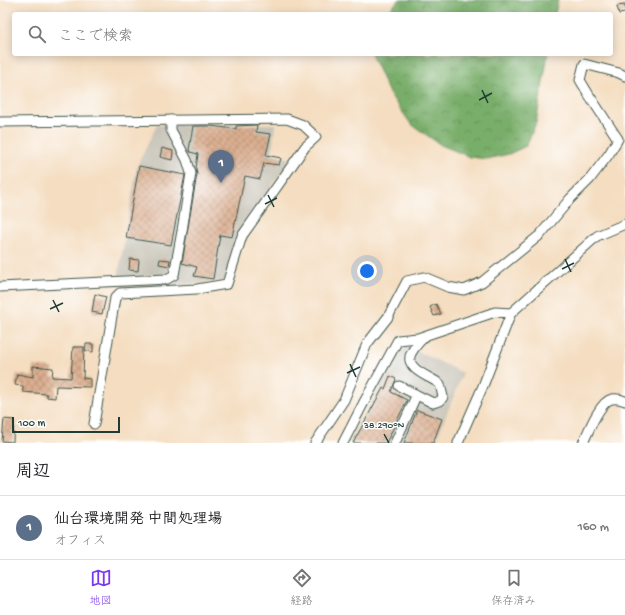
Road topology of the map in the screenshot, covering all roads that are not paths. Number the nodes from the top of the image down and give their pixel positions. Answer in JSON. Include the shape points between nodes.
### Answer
{"nodes":[{"id":1,"x":625,"y":76,"type":"edge"},
{"id":2,"x":171,"y":120,"type":"junction"},
{"id":3,"x":0,"y":122,"type":"edge"},
{"id":4,"x":625,"y":224,"type":"edge"},
{"id":5,"x":0,"y":287,"type":"edge"},
{"id":6,"x":511,"y":313,"type":"junction"},
{"id":7,"x":425,"y":336,"type":"junction"},
{"id":8,"x":399,"y":386,"type":"dead end"},
{"id":9,"x":416,"y":396,"type":"junction"},
{"id":10,"x":625,"y":400,"type":"edge"},
{"id":11,"x":94,"y":424,"type":"dead end"},
{"id":12,"x":314,"y":443,"type":"edge"},
{"id":13,"x":343,"y":443,"type":"edge"},
{"id":14,"x":395,"y":443,"type":"edge"},
{"id":15,"x":458,"y":443,"type":"edge"},
{"id":16,"x":582,"y":443,"type":"edge"}],
"edges":[{"from":1,"to":12,"type":"street","via":[[584,64],[580,80],[618,139],[590,179],[570,198],[540,236],[482,282],[464,290],[448,287],[424,277],[407,282],[388,317],[366,344],[344,400]]},
{"from":2,"to":3,"type":"street"},
{"from":2,"to":5,"type":"street","via":[[171,130],[191,173],[174,275],[167,279]]},
{"from":2,"to":11,"type":"street","via":[[287,119],[303,125],[316,137],[305,147],[242,236],[227,284],[197,289],[120,293],[115,298]]},
{"from":4,"to":6,"type":"street","via":[[597,236]]},
{"from":6,"to":7,"type":"street","via":[[495,312]]},
{"from":6,"to":15,"type":"street"},
{"from":7,"to":9,"type":"street","via":[[414,349],[410,362],[413,368],[440,384],[443,397],[433,403]]},
{"from":7,"to":13,"type":"street","via":[[398,340]]},
{"from":8,"to":9,"type":"street"},
{"from":9,"to":14,"type":"street"},
{"from":10,"to":16,"type":"street","via":[[611,399],[602,406]]}]}
